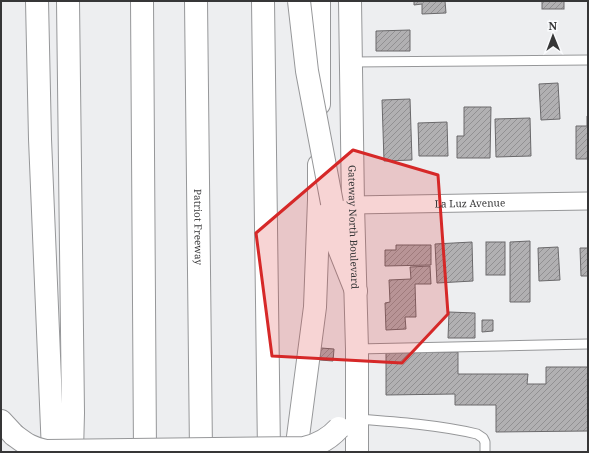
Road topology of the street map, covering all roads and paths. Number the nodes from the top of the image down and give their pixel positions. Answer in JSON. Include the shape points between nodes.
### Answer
{"nodes":[{"id":1,"x":37,"y":1,"type":"edge"},
{"id":2,"x":68,"y":1,"type":"edge"},
{"id":3,"x":142,"y":1,"type":"edge"},
{"id":4,"x":196,"y":1,"type":"edge"},
{"id":5,"x":263,"y":1,"type":"edge"},
{"id":6,"x":299,"y":1,"type":"edge"},
{"id":7,"x":318,"y":1,"type":"edge"},
{"id":8,"x":350,"y":1,"type":"edge"},
{"id":9,"x":588,"y":60,"type":"edge"},
{"id":10,"x":351,"y":62,"type":"junction"},
{"id":11,"x":588,"y":202,"type":"edge"},
{"id":12,"x":342,"y":204,"type":"junction"},
{"id":13,"x":588,"y":344,"type":"edge"},
{"id":14,"x":357,"y":349,"type":"junction"},
{"id":15,"x":351,"y":420,"type":"junction"},
{"id":16,"x":7,"y":428,"type":"edge"},
{"id":17,"x":53,"y":452,"type":"edge"},
{"id":18,"x":72,"y":452,"type":"edge"},
{"id":19,"x":145,"y":452,"type":"edge"},
{"id":20,"x":201,"y":452,"type":"edge"},
{"id":21,"x":269,"y":452,"type":"edge"},
{"id":22,"x":296,"y":452,"type":"edge"},
{"id":23,"x":357,"y":452,"type":"edge"},
{"id":24,"x":485,"y":452,"type":"edge"}],
"edges":[{"from":1,"to":17,"type":"main road"},
{"from":2,"to":18,"type":"main road"},
{"from":3,"to":19,"type":"main road"},
{"from":4,"to":20,"type":"main road","name":"Patriot Freeway"},
{"from":5,"to":21,"type":"main road"},
{"from":6,"to":12,"type":"main road","bridge":true,"via":[[307,71]]},
{"from":7,"to":22,"type":"main road","via":[[319,200],[315,307]]},
{"from":8,"to":10,"type":"main road","name":"Gateway North Boulevard"},
{"from":9,"to":10,"type":"lane"},
{"from":10,"to":12,"type":"main road","name":"Gateway North Boulevard"},
{"from":11,"to":12,"type":"street","name":"La Luz Avenue"},
{"from":12,"to":14,"type":"main road","name":"Gateway North Boulevard","via":[[338,246],[356,291]]},
{"from":13,"to":14,"type":"lane"},
{"from":14,"to":15,"type":"main road","name":"Gateway North Boulevard"},
{"from":15,"to":16,"type":"main road","bridge":true,"via":[[324,441],[304,448],[46,451],[25,444]]},
{"from":15,"to":23,"type":"main road","name":"Gateway North Boulevard"},
{"from":15,"to":24,"type":"lane","via":[[420,424],[477,434],[485,442]]}]}
